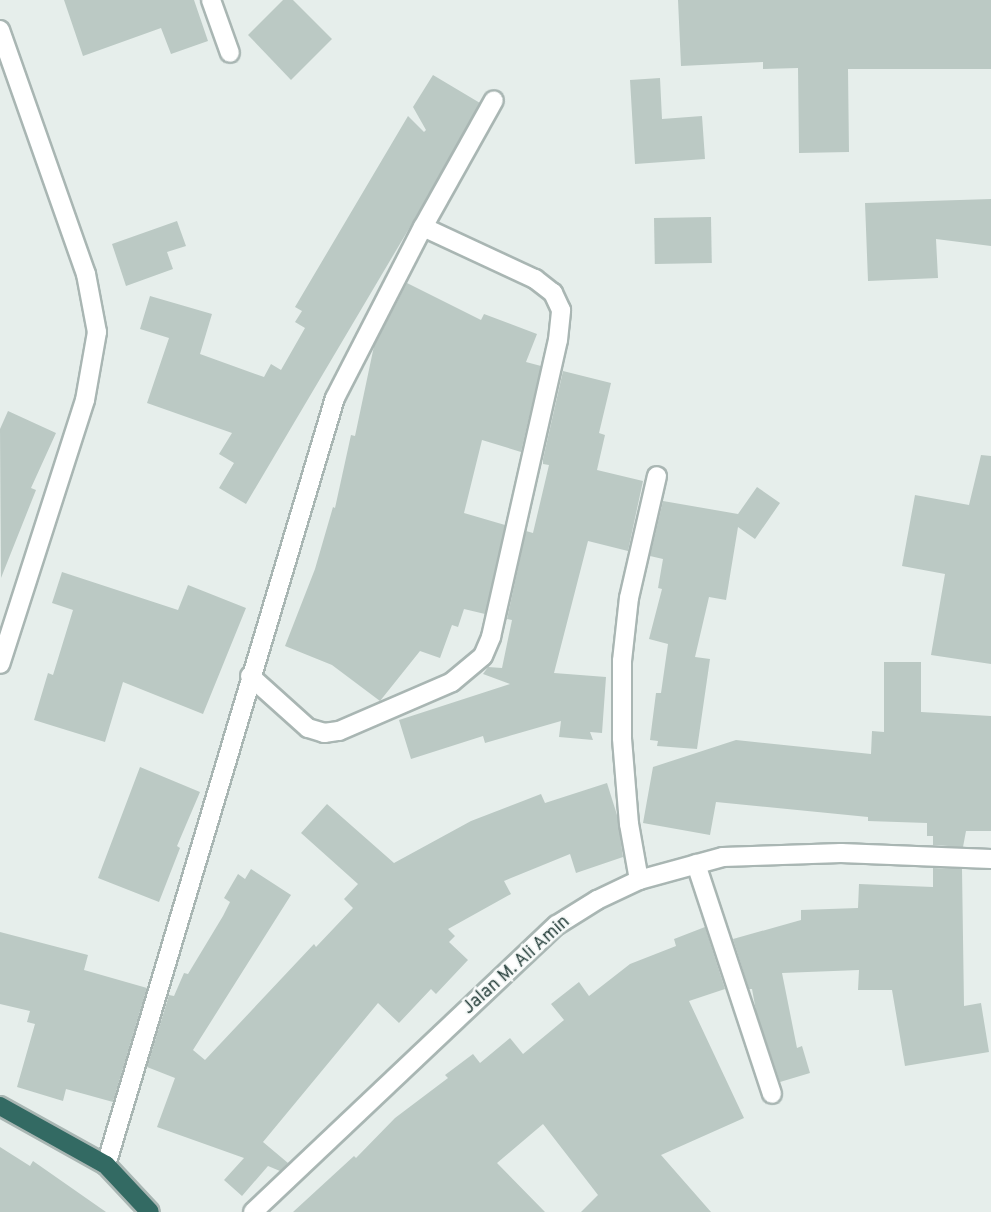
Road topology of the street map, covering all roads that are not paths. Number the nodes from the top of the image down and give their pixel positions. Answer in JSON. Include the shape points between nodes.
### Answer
{"nodes":[{"id":1,"x":211,"y":0,"type":"edge"},
{"id":2,"x":0,"y":30,"type":"edge"},
{"id":3,"x":230,"y":52,"type":"dead end"},
{"id":4,"x":494,"y":100,"type":"dead end"},
{"id":5,"x":423,"y":227,"type":"junction"},
{"id":6,"x":657,"y":476,"type":"dead end"},
{"id":7,"x":0,"y":664,"type":"edge"},
{"id":8,"x":250,"y":676,"type":"junction"},
{"id":9,"x":991,"y":859,"type":"edge"},
{"id":10,"x":696,"y":864,"type":"junction"},
{"id":11,"x":639,"y":880,"type":"junction"},
{"id":12,"x":771,"y":1094,"type":"dead end"},
{"id":13,"x":0,"y":1106,"type":"edge"},
{"id":14,"x":106,"y":1165,"type":"junction"},
{"id":15,"x":257,"y":1211,"type":"edge"},
{"id":16,"x":150,"y":1212,"type":"edge"}],
"edges":[{"from":1,"to":3,"type":"street"},
{"from":2,"to":7,"type":"street","via":[[86,274],[97,332],[85,400]]},
{"from":4,"to":5,"type":"street"},
{"from":5,"to":8,"type":"street","via":[[335,398]]},
{"from":5,"to":8,"type":"street","via":[[535,279],[553,293],[561,310],[558,340],[491,637],[483,656],[452,682],[339,731],[308,728]]},
{"from":6,"to":11,"type":"street","via":[[629,598],[622,661],[623,748],[629,824]]},
{"from":8,"to":14,"type":"street"},
{"from":9,"to":10,"type":"street","name":"Jalan M. Ali Amin","via":[[840,853],[723,857]]},
{"from":10,"to":11,"type":"street","name":"Jalan M. Ali Amin"},
{"from":10,"to":12,"type":"street"},
{"from":11,"to":15,"type":"street","name":"Jalan M. Ali Amin","via":[[557,925]]},
{"from":13,"to":14,"type":"highway"},
{"from":14,"to":16,"type":"highway"}]}
